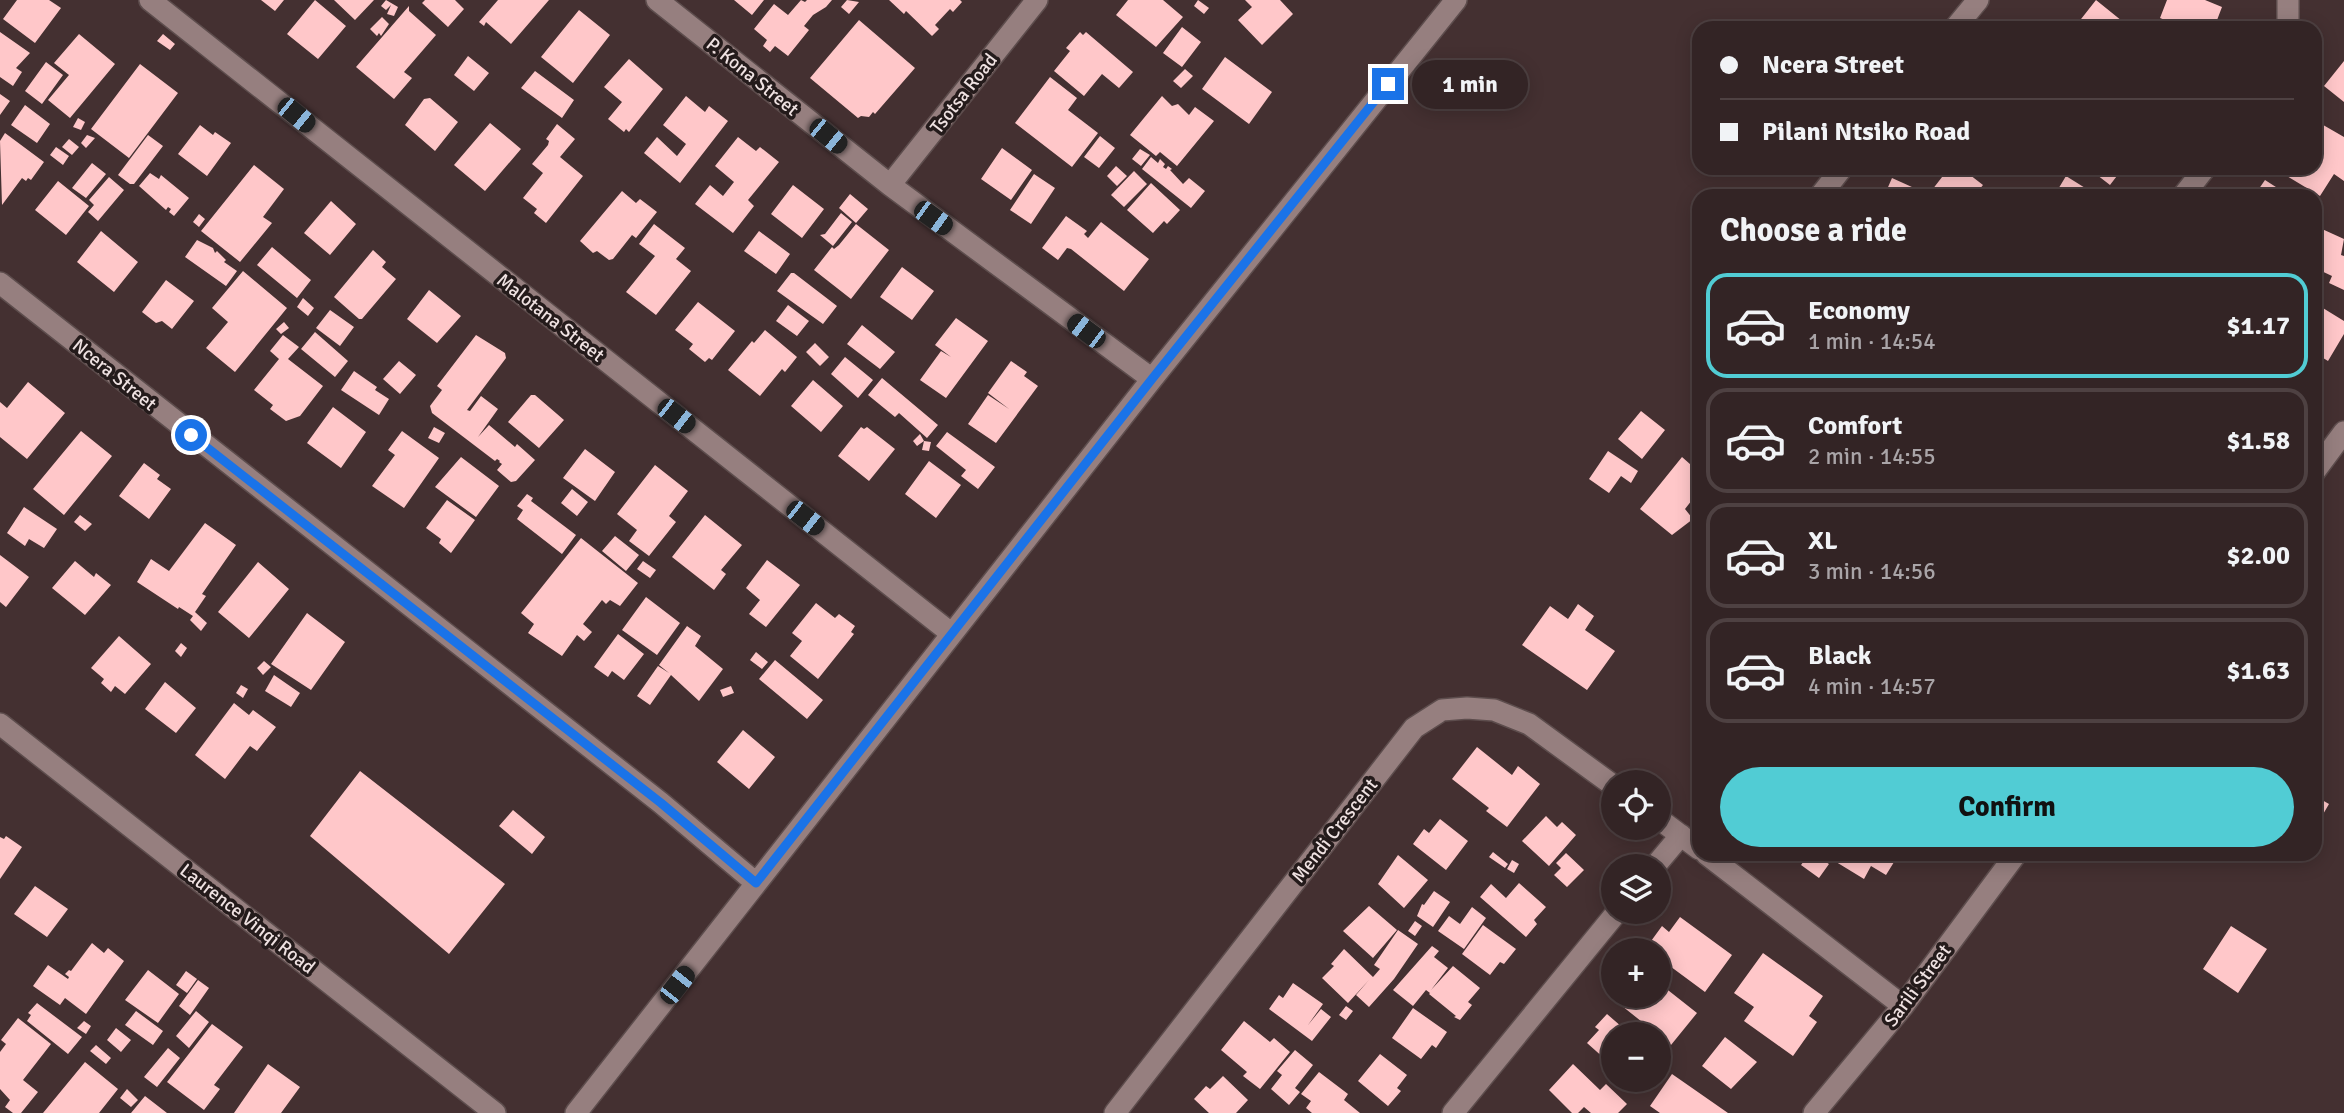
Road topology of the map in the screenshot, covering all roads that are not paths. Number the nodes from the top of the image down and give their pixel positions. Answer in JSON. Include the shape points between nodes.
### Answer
{"nodes":[{"id":1,"x":150,"y":0,"type":"edge"},
{"id":2,"x":657,"y":0,"type":"edge"},
{"id":3,"x":1037,"y":0,"type":"edge"},
{"id":4,"x":1456,"y":0,"type":"edge"},
{"id":5,"x":1978,"y":0,"type":"edge"},
{"id":6,"x":2288,"y":0,"type":"edge"},
{"id":7,"x":1961,"y":21,"type":"edge"},
{"id":8,"x":2288,"y":21,"type":"edge"},
{"id":9,"x":1836,"y":175,"type":"edge"},
{"id":10,"x":2200,"y":175,"type":"edge"},
{"id":11,"x":890,"y":185,"type":"junction"},
{"id":12,"x":1826,"y":189,"type":"edge"},
{"id":13,"x":2188,"y":189,"type":"edge"},
{"id":14,"x":0,"y":283,"type":"edge"},
{"id":15,"x":1152,"y":379,"type":"junction"},
{"id":16,"x":2344,"y":432,"type":"edge"},
{"id":17,"x":2322,"y":462,"type":"edge"},
{"id":18,"x":952,"y":634,"type":"junction"},
{"id":19,"x":0,"y":724,"type":"edge"},
{"id":20,"x":1601,"y":777,"type":"edge"},
{"id":21,"x":1671,"y":828,"type":"edge"},
{"id":22,"x":1681,"y":835,"type":"junction"},
{"id":23,"x":1692,"y":844,"type":"edge"},
{"id":24,"x":1665,"y":854,"type":"edge"},
{"id":25,"x":1715,"y":861,"type":"edge"},
{"id":26,"x":2011,"y":861,"type":"edge"},
{"id":27,"x":756,"y":883,"type":"junction"},
{"id":28,"x":1607,"y":924,"type":"edge"},
{"id":29,"x":1903,"y":1006,"type":"junction"},
{"id":30,"x":495,"y":1113,"type":"edge"},
{"id":31,"x":576,"y":1113,"type":"edge"},
{"id":32,"x":1115,"y":1113,"type":"edge"},
{"id":33,"x":1453,"y":1113,"type":"edge"},
{"id":34,"x":1814,"y":1113,"type":"edge"}],
"edges":[{"from":1,"to":18,"type":"street","name":"Malotana Street"},
{"from":2,"to":11,"type":"street","name":"P. Kona Street"},
{"from":3,"to":11,"type":"street","name":"Tsotsa Road"},
{"from":4,"to":15,"type":"street"},
{"from":5,"to":7,"type":"street"},
{"from":6,"to":8,"type":"street"},
{"from":9,"to":12,"type":"street"},
{"from":10,"to":13,"type":"street"},
{"from":11,"to":15,"type":"street","name":"P. Kona Street"},
{"from":14,"to":27,"type":"street","name":"Ncera Street","via":[[661,803]]},
{"from":15,"to":18,"type":"street"},
{"from":16,"to":17,"type":"street"},
{"from":18,"to":27,"type":"street"},
{"from":19,"to":30,"type":"street","name":"Laurence Vinqi Road"},
{"from":20,"to":32,"type":"street","name":"Mendi Crescent","via":[[1529,724],[1494,710],[1442,710],[1414,727]]},
{"from":21,"to":22,"type":"street"},
{"from":22,"to":23,"type":"street"},
{"from":22,"to":24,"type":"street"},
{"from":25,"to":29,"type":"street"},
{"from":26,"to":29,"type":"street","name":"Sarili Street"},
{"from":27,"to":31,"type":"street"},
{"from":28,"to":33,"type":"street"},
{"from":29,"to":34,"type":"street","name":"Sarili Street"}]}
